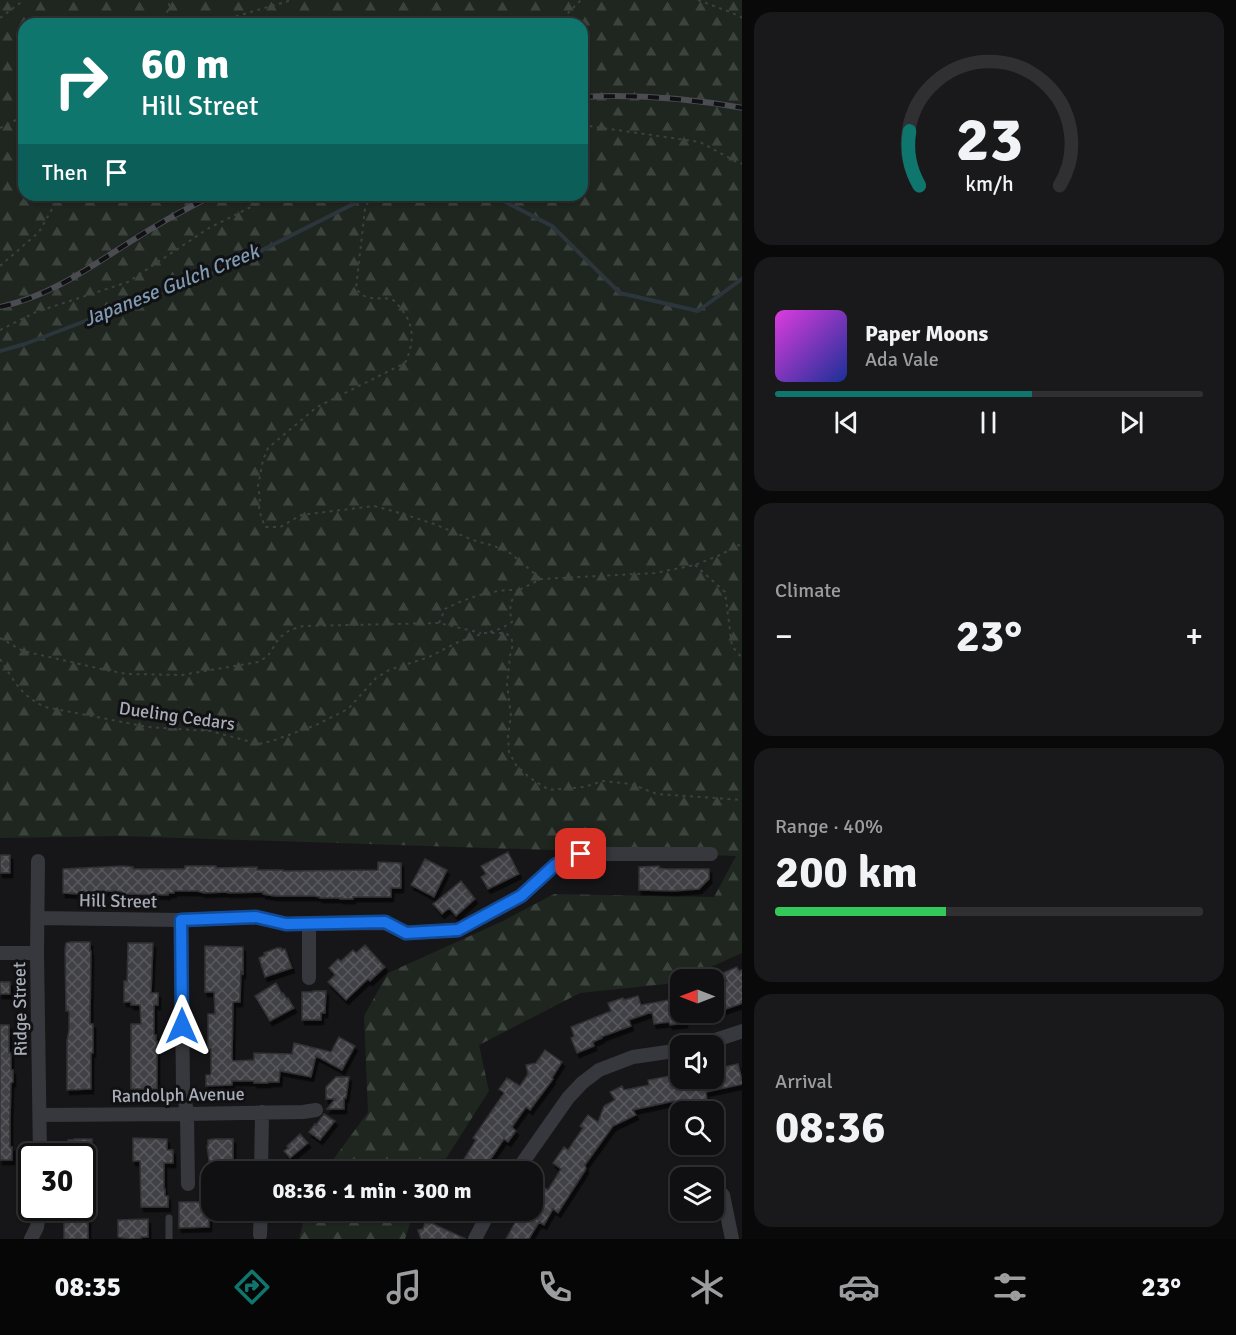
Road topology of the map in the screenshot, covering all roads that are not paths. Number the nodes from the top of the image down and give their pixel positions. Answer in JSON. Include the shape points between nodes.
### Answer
{"nodes":[{"id":1,"x":711,"y":854,"type":"dead end"},
{"id":2,"x":38,"y":861,"type":"dead end"},
{"id":3,"x":38,"y":918,"type":"junction"},
{"id":4,"x":181,"y":920,"type":"junction"},
{"id":5,"x":309,"y":924,"type":"junction"},
{"id":6,"x":0,"y":953,"type":"edge"},
{"id":7,"x":37,"y":953,"type":"junction"},
{"id":8,"x":309,"y":978,"type":"dead end"},
{"id":9,"x":742,"y":1031,"type":"edge"},
{"id":10,"x":724,"y":1037,"type":"edge"},
{"id":11,"x":670,"y":1052,"type":"edge"},
{"id":12,"x":316,"y":1110,"type":"dead end"},
{"id":13,"x":262,"y":1112,"type":"junction"},
{"id":14,"x":187,"y":1114,"type":"junction"},
{"id":15,"x":40,"y":1115,"type":"junction"},
{"id":16,"x":40,"y":1143,"type":"edge"},
{"id":17,"x":261,"y":1161,"type":"edge"},
{"id":18,"x":524,"y":1161,"type":"edge"},
{"id":19,"x":188,"y":1184,"type":"dead end"},
{"id":20,"x":724,"y":1200,"type":"edge"},
{"id":21,"x":169,"y":1218,"type":"dead end"},
{"id":22,"x":38,"y":1221,"type":"edge"},
{"id":23,"x":261,"y":1221,"type":"edge"},
{"id":24,"x":484,"y":1221,"type":"edge"},
{"id":25,"x":260,"y":1235,"type":"dead end"},
{"id":26,"x":31,"y":1239,"type":"edge"},
{"id":27,"x":169,"y":1239,"type":"edge"},
{"id":28,"x":475,"y":1239,"type":"edge"},
{"id":29,"x":732,"y":1239,"type":"edge"}],
"edges":[{"from":1,"to":5,"type":"street","name":"Hill Street","via":[[569,857],[521,896],[458,930],[406,933],[385,922]]},
{"from":2,"to":3,"type":"street","name":"Ridge Street"},
{"from":3,"to":4,"type":"street","name":"Hill Street"},
{"from":3,"to":7,"type":"street","name":"Ridge Street"},
{"from":4,"to":5,"type":"street","name":"Hill Street","via":[[256,917],[286,924]]},
{"from":4,"to":14,"type":"street","via":[[183,1087]]},
{"from":5,"to":8,"type":"street"},
{"from":6,"to":7,"type":"street"},
{"from":7,"to":15,"type":"street","name":"Ridge Street"},
{"from":9,"to":10,"type":"street"},
{"from":11,"to":18,"type":"street","via":[[633,1057],[599,1070],[568,1098]]},
{"from":12,"to":13,"type":"street","name":"Randolph Avenue"},
{"from":13,"to":14,"type":"street","name":"Randolph Avenue"},
{"from":13,"to":17,"type":"street"},
{"from":14,"to":15,"type":"street","name":"Randolph Avenue"},
{"from":14,"to":19,"type":"street"},
{"from":15,"to":16,"type":"street","name":"Ridge Street"},
{"from":20,"to":29,"type":"street"},
{"from":21,"to":27,"type":"lane"},
{"from":22,"to":26,"type":"street"},
{"from":23,"to":25,"type":"street"},
{"from":24,"to":28,"type":"street"}]}
